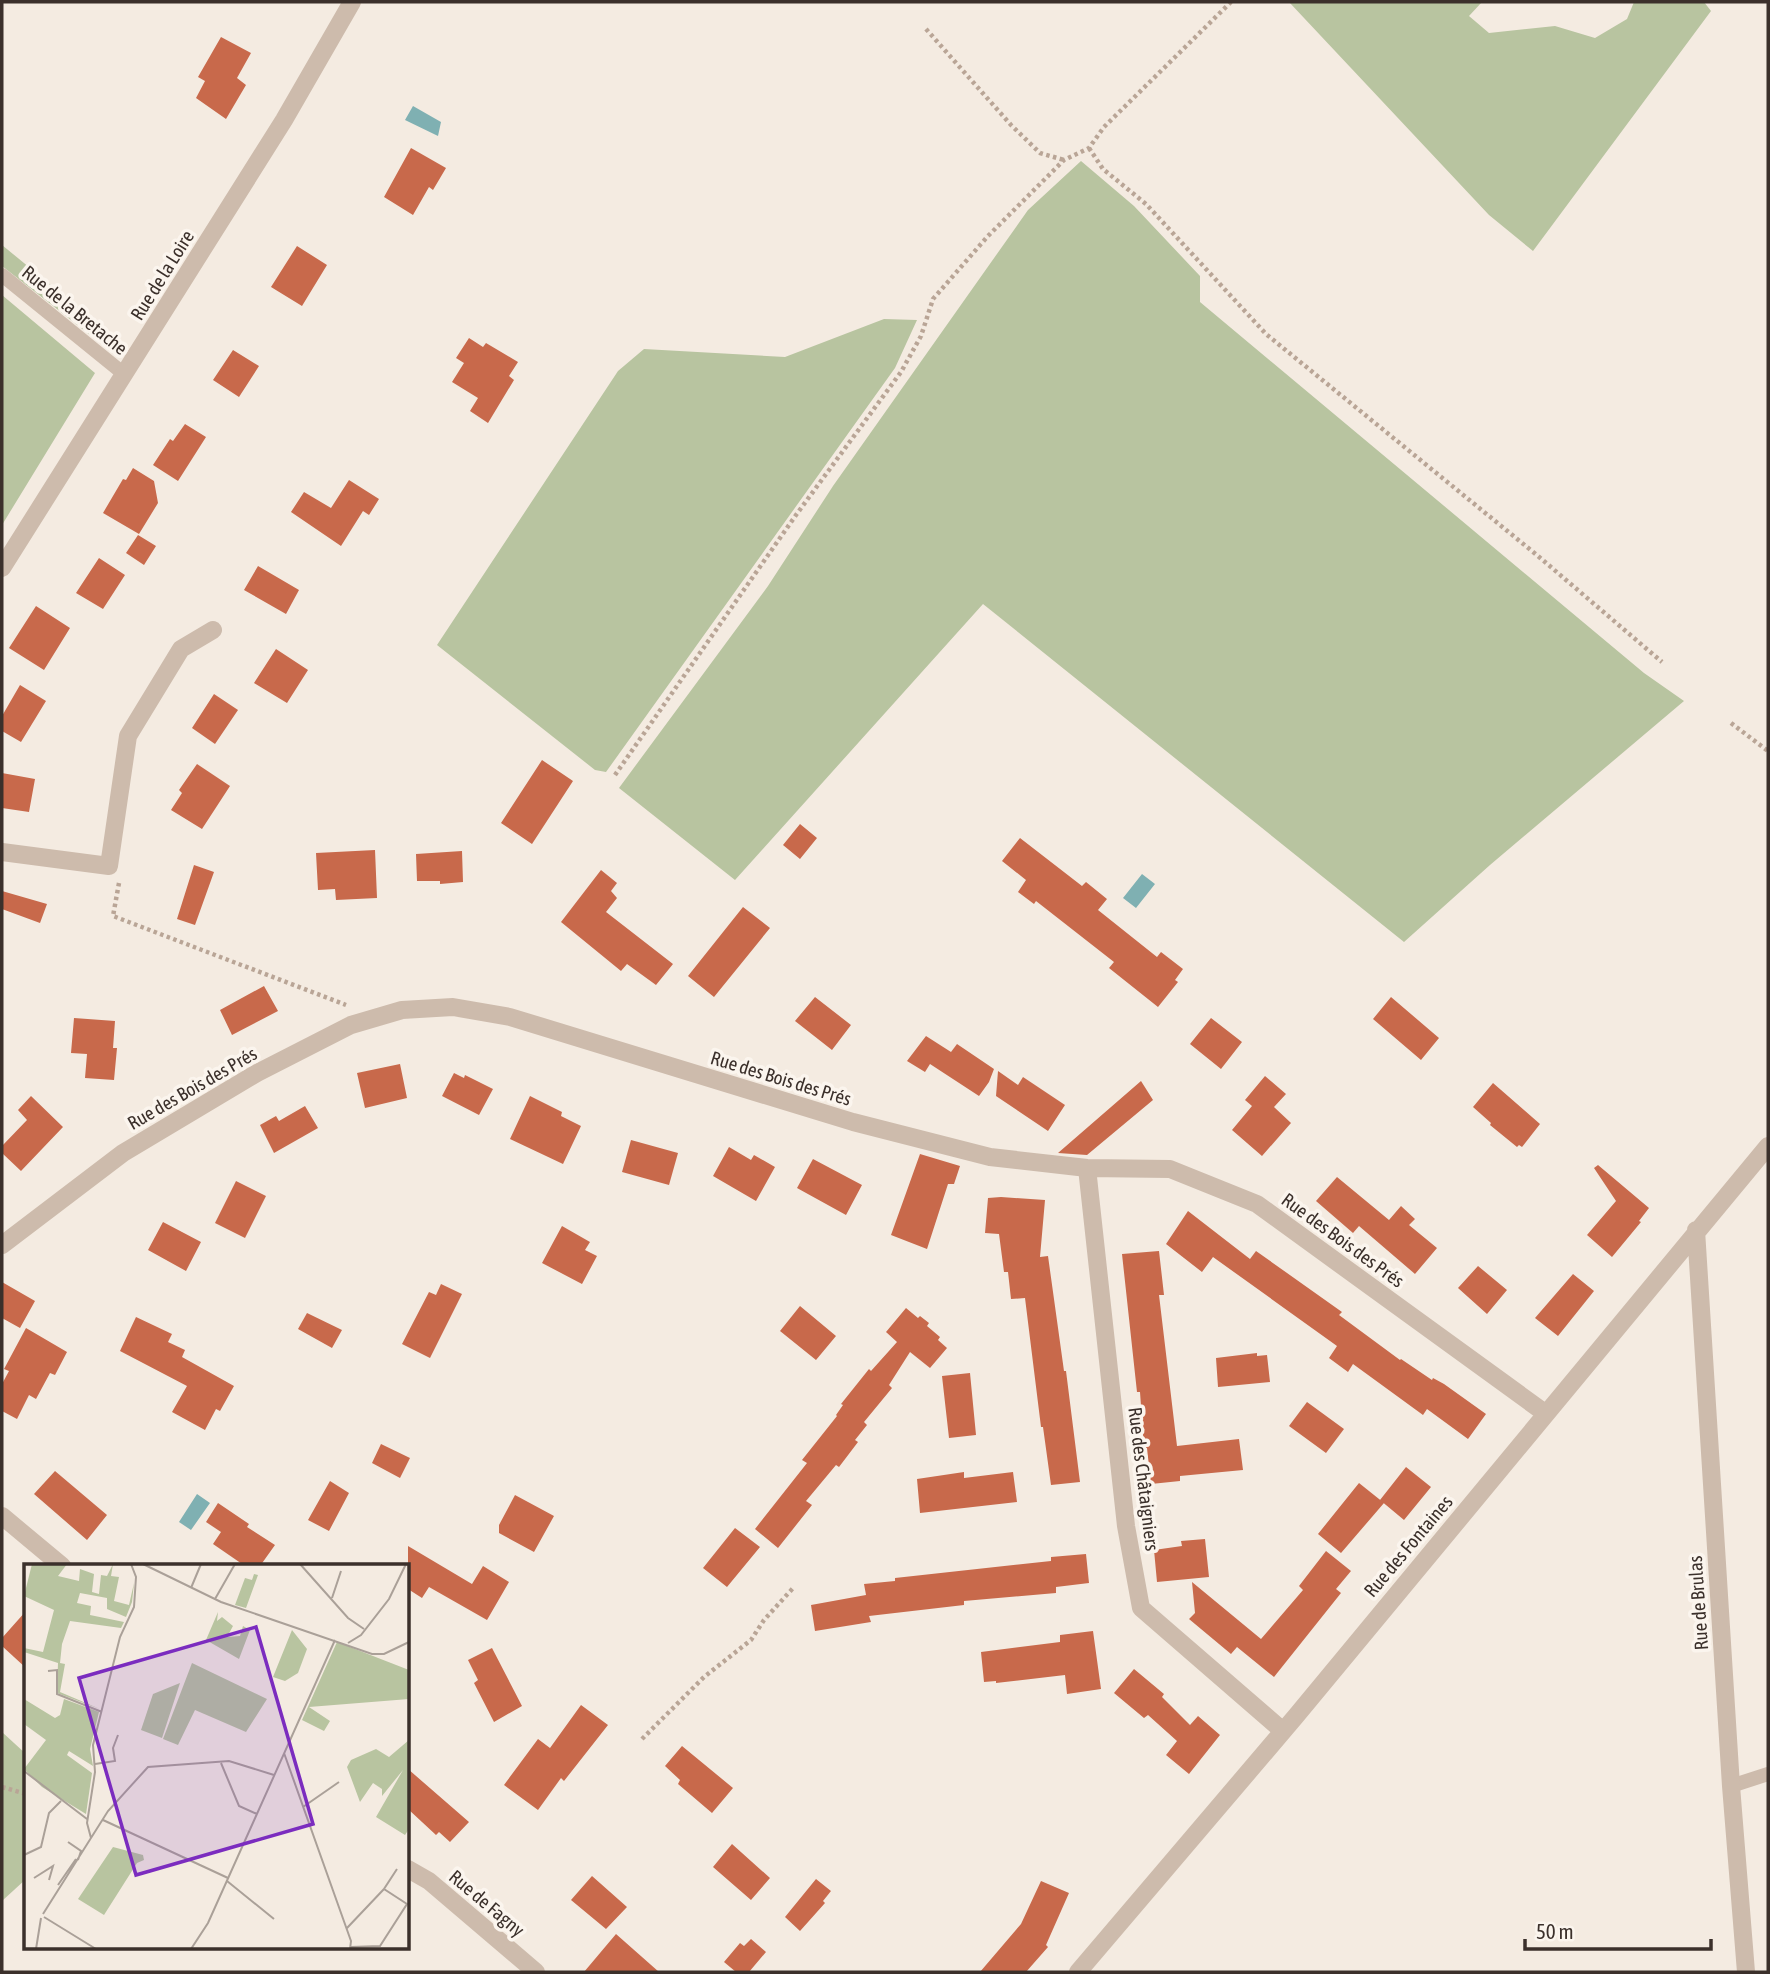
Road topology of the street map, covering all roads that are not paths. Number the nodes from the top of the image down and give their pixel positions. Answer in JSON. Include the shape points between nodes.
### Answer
{"nodes":[{"id":1,"x":352,"y":2,"type":"edge"},
{"id":2,"x":2,"y":275,"type":"edge"},
{"id":3,"x":124,"y":374,"type":"junction"},
{"id":4,"x":2,"y":568,"type":"edge"},
{"id":5,"x":213,"y":630,"type":"dead end"},
{"id":6,"x":2,"y":852,"type":"edge"},
{"id":7,"x":1768,"y":1146,"type":"edge"},
{"id":8,"x":1087,"y":1168,"type":"junction"},
{"id":9,"x":1696,"y":1230,"type":"junction"},
{"id":10,"x":2,"y":1245,"type":"edge"},
{"id":11,"x":1545,"y":1413,"type":"junction"},
{"id":12,"x":2,"y":1516,"type":"edge"},
{"id":13,"x":60,"y":1564,"type":"edge"},
{"id":14,"x":1283,"y":1731,"type":"junction"},
{"id":15,"x":1768,"y":1774,"type":"edge"},
{"id":16,"x":1731,"y":1786,"type":"junction"},
{"id":17,"x":410,"y":1870,"type":"edge"},
{"id":18,"x":536,"y":1972,"type":"edge"},
{"id":19,"x":1078,"y":1972,"type":"edge"},
{"id":20,"x":1746,"y":1972,"type":"edge"}],
"edges":[{"from":1,"to":3,"type":"street","name":"Rue de la Loire","via":[[284,120]]},
{"from":2,"to":3,"type":"lane","name":"Rue de la Bretache"},
{"from":3,"to":4,"type":"street","name":"Rue de la Loire"},
{"from":5,"to":6,"type":"street","via":[[180,649],[128,736],[109,866]]},
{"from":7,"to":9,"type":"street","name":"Rue des Fontaines"},
{"from":8,"to":10,"type":"street","name":"Rue des Bois des Prés","via":[[990,1157],[853,1122],[510,1017],[453,1007],[402,1010],[351,1025],[257,1073],[123,1153]]},
{"from":8,"to":11,"type":"street","name":"Rue des Bois des Prés","via":[[1170,1169],[1257,1204]]},
{"from":8,"to":14,"type":"street","name":"Rue des Châtaigniers","via":[[1126,1526],[1141,1608]]},
{"from":9,"to":11,"type":"street","name":"Rue des Fontaines"},
{"from":9,"to":16,"type":"street","name":"Rue de Brulas"},
{"from":11,"to":14,"type":"street","name":"Rue des Fontaines"},
{"from":12,"to":13,"type":"street"},
{"from":14,"to":19,"type":"street","name":"Rue des Fontaines"},
{"from":15,"to":16,"type":"lane"},
{"from":16,"to":20,"type":"street","name":"Rue de Brulas"},
{"from":17,"to":18,"type":"street","name":"Rue de Fagny","via":[[429,1881]]}]}
